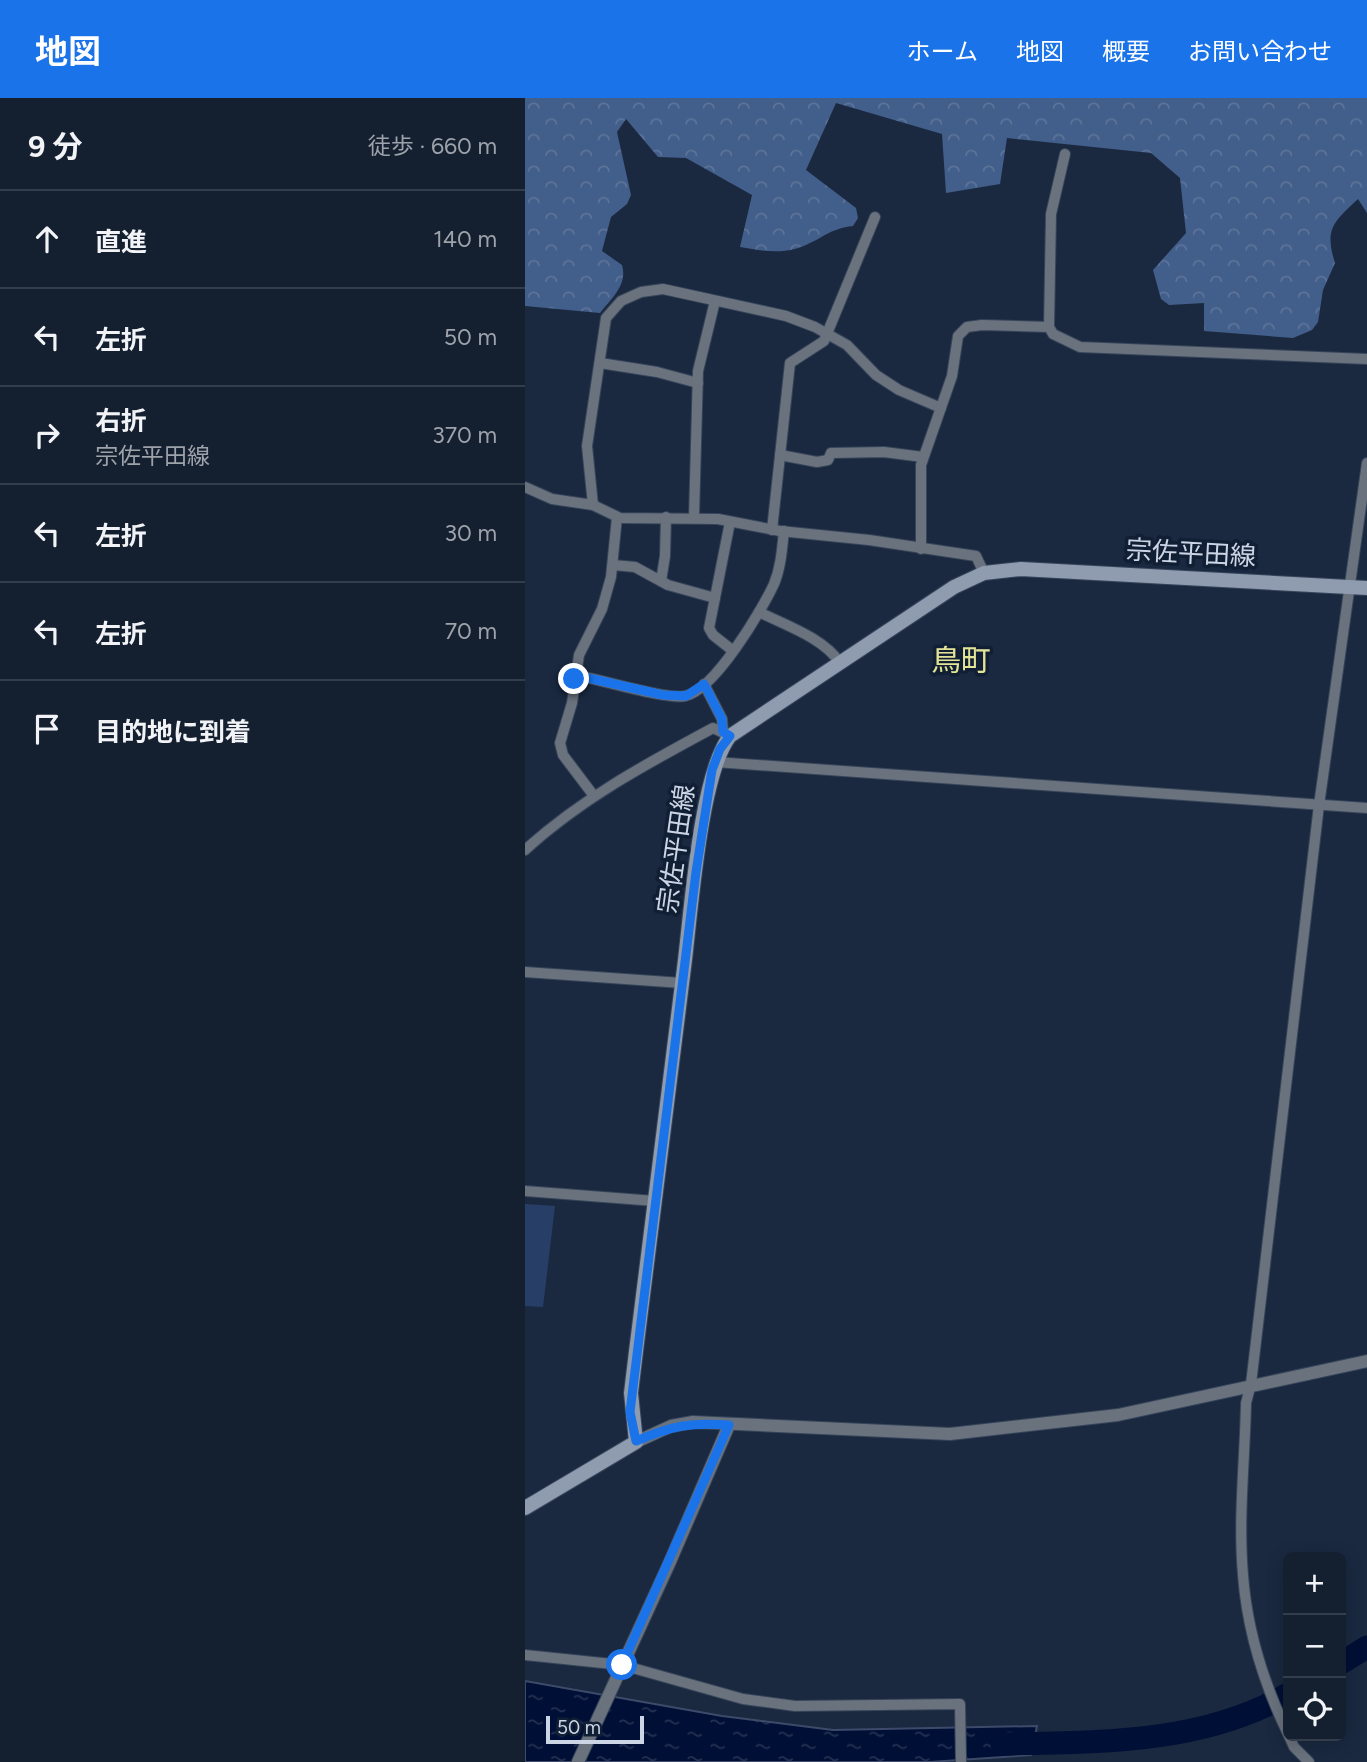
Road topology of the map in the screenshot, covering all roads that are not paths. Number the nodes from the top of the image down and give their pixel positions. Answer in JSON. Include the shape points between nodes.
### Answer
{"nodes":[{"id":1,"x":1065,"y":154,"type":"dead end"},
{"id":2,"x":875,"y":217,"type":"dead end"},
{"id":3,"x":715,"y":301,"type":"junction"},
{"id":4,"x":1049,"y":327,"type":"junction"},
{"id":5,"x":828,"y":334,"type":"junction"},
{"id":6,"x":1367,"y":359,"type":"edge"},
{"id":7,"x":600,"y":363,"type":"junction"},
{"id":8,"x":698,"y":383,"type":"junction"},
{"id":9,"x":941,"y":408,"type":"junction"},
{"id":10,"x":780,"y":455,"type":"junction"},
{"id":11,"x":923,"y":457,"type":"junction"},
{"id":12,"x":1367,"y":463,"type":"edge"},
{"id":13,"x":525,"y":487,"type":"edge"},
{"id":14,"x":593,"y":505,"type":"junction"},
{"id":15,"x":617,"y":517,"type":"junction"},
{"id":16,"x":666,"y":517,"type":"junction"},
{"id":17,"x":694,"y":517,"type":"junction"},
{"id":18,"x":730,"y":522,"type":"junction"},
{"id":19,"x":778,"y":531,"type":"junction"},
{"id":20,"x":921,"y":549,"type":"junction"},
{"id":21,"x":613,"y":565,"type":"junction"},
{"id":22,"x":984,"y":573,"type":"junction"},
{"id":23,"x":661,"y":581,"type":"junction"},
{"id":24,"x":1351,"y":587,"type":"junction"},
{"id":25,"x":1367,"y":588,"type":"edge"},
{"id":26,"x":715,"y":598,"type":"junction"},
{"id":27,"x":759,"y":612,"type":"junction"},
{"id":28,"x":732,"y":650,"type":"junction"},
{"id":29,"x":841,"y":663,"type":"junction"},
{"id":30,"x":575,"y":675,"type":"junction"},
{"id":31,"x":704,"y":684,"type":"junction"},
{"id":32,"x":727,"y":734,"type":"junction"},
{"id":33,"x":715,"y":762,"type":"junction"},
{"id":34,"x":594,"y":796,"type":"junction"},
{"id":35,"x":1319,"y":804,"type":"junction"},
{"id":36,"x":1367,"y":808,"type":"edge"},
{"id":37,"x":525,"y":850,"type":"edge"},
{"id":38,"x":525,"y":972,"type":"edge"},
{"id":39,"x":682,"y":983,"type":"junction"},
{"id":40,"x":525,"y":1191,"type":"edge"},
{"id":41,"x":655,"y":1201,"type":"junction"},
{"id":42,"x":1367,"y":1361,"type":"edge"},
{"id":43,"x":1251,"y":1384,"type":"junction"},
{"id":44,"x":729,"y":1425,"type":"junction"},
{"id":45,"x":636,"y":1441,"type":"junction"},
{"id":46,"x":525,"y":1508,"type":"edge"},
{"id":47,"x":525,"y":1654,"type":"edge"},
{"id":48,"x":622,"y":1665,"type":"junction"},
{"id":49,"x":1283,"y":1723,"type":"edge"},
{"id":50,"x":1292,"y":1741,"type":"edge"},
{"id":51,"x":578,"y":1762,"type":"edge"},
{"id":52,"x":961,"y":1762,"type":"edge"},
{"id":53,"x":1309,"y":1762,"type":"edge"}],
"edges":[{"from":1,"to":4,"type":"street","via":[[1051,214]]},
{"from":2,"to":5,"type":"street"},
{"from":3,"to":5,"type":"street","via":[[786,316]]},
{"from":3,"to":7,"type":"street","via":[[663,289],[621,301],[606,318]]},
{"from":3,"to":8,"type":"street"},
{"from":4,"to":6,"type":"street","via":[[1053,334],[1080,346]]},
{"from":4,"to":9,"type":"street","via":[[967,327],[958,336]]},
{"from":5,"to":9,"type":"street","via":[[847,345],[876,376]]},
{"from":5,"to":10,"type":"street","via":[[790,363]]},
{"from":7,"to":8,"type":"street"},
{"from":7,"to":14,"type":"street","via":[[587,446]]},
{"from":8,"to":17,"type":"street"},
{"from":9,"to":11,"type":"street"},
{"from":10,"to":11,"type":"street","via":[[817,461],[828,460],[831,453],[853,451]]},
{"from":10,"to":19,"type":"street"},
{"from":11,"to":20,"type":"street"},
{"from":12,"to":24,"type":"street"},
{"from":13,"to":14,"type":"street","via":[[552,499]]},
{"from":14,"to":15,"type":"street"},
{"from":15,"to":16,"type":"street"},
{"from":15,"to":21,"type":"street"},
{"from":16,"to":17,"type":"street"},
{"from":16,"to":23,"type":"street"},
{"from":17,"to":18,"type":"street"},
{"from":18,"to":19,"type":"street"},
{"from":18,"to":26,"type":"street"},
{"from":19,"to":20,"type":"street"},
{"from":19,"to":27,"type":"street","via":[[781,559]]},
{"from":20,"to":22,"type":"street","via":[[976,556]]},
{"from":21,"to":23,"type":"street","via":[[635,568]]},
{"from":21,"to":30,"type":"street","via":[[602,609],[579,655]]},
{"from":22,"to":24,"type":"main road","name":"宗佐平田線","via":[[1021,569]]},
{"from":22,"to":29,"type":"main road","name":"宗佐平田線","via":[[954,587]]},
{"from":23,"to":26,"type":"street"},
{"from":24,"to":25,"type":"main road","name":"宗佐平田線"},
{"from":24,"to":35,"type":"street"},
{"from":26,"to":28,"type":"street","via":[[709,628]]},
{"from":27,"to":28,"type":"street"},
{"from":27,"to":29,"type":"street","via":[[834,654]]},
{"from":28,"to":31,"type":"street"},
{"from":29,"to":32,"type":"main road","name":"宗佐平田線"},
{"from":30,"to":31,"type":"street","via":[[663,695],[686,696]]},
{"from":30,"to":34,"type":"street","via":[[560,743],[563,755]]},
{"from":31,"to":32,"type":"street"},
{"from":32,"to":33,"type":"main road","name":"宗佐平田線"},
{"from":32,"to":34,"type":"street","via":[[713,728]]},
{"from":33,"to":35,"type":"street"},
{"from":33,"to":39,"type":"main road","name":"宗佐平田線"},
{"from":34,"to":37,"type":"street"},
{"from":35,"to":36,"type":"street"},
{"from":35,"to":43,"type":"street"},
{"from":38,"to":39,"type":"street"},
{"from":39,"to":41,"type":"main road","name":"宗佐平田線"},
{"from":40,"to":41,"type":"street"},
{"from":41,"to":45,"type":"main road","name":"宗佐平田線","via":[[631,1393]]},
{"from":42,"to":43,"type":"street"},
{"from":43,"to":44,"type":"street","via":[[1118,1415],[950,1434]]},
{"from":43,"to":49,"type":"street","via":[[1246,1403],[1243,1574],[1252,1633]]},
{"from":44,"to":45,"type":"street","via":[[693,1422]]},
{"from":44,"to":48,"type":"street"},
{"from":45,"to":46,"type":"main road"},
{"from":47,"to":48,"type":"street"},
{"from":48,"to":51,"type":"street"},
{"from":48,"to":52,"type":"street","via":[[743,1699],[795,1706],[960,1704]]},
{"from":50,"to":53,"type":"street"}]}
